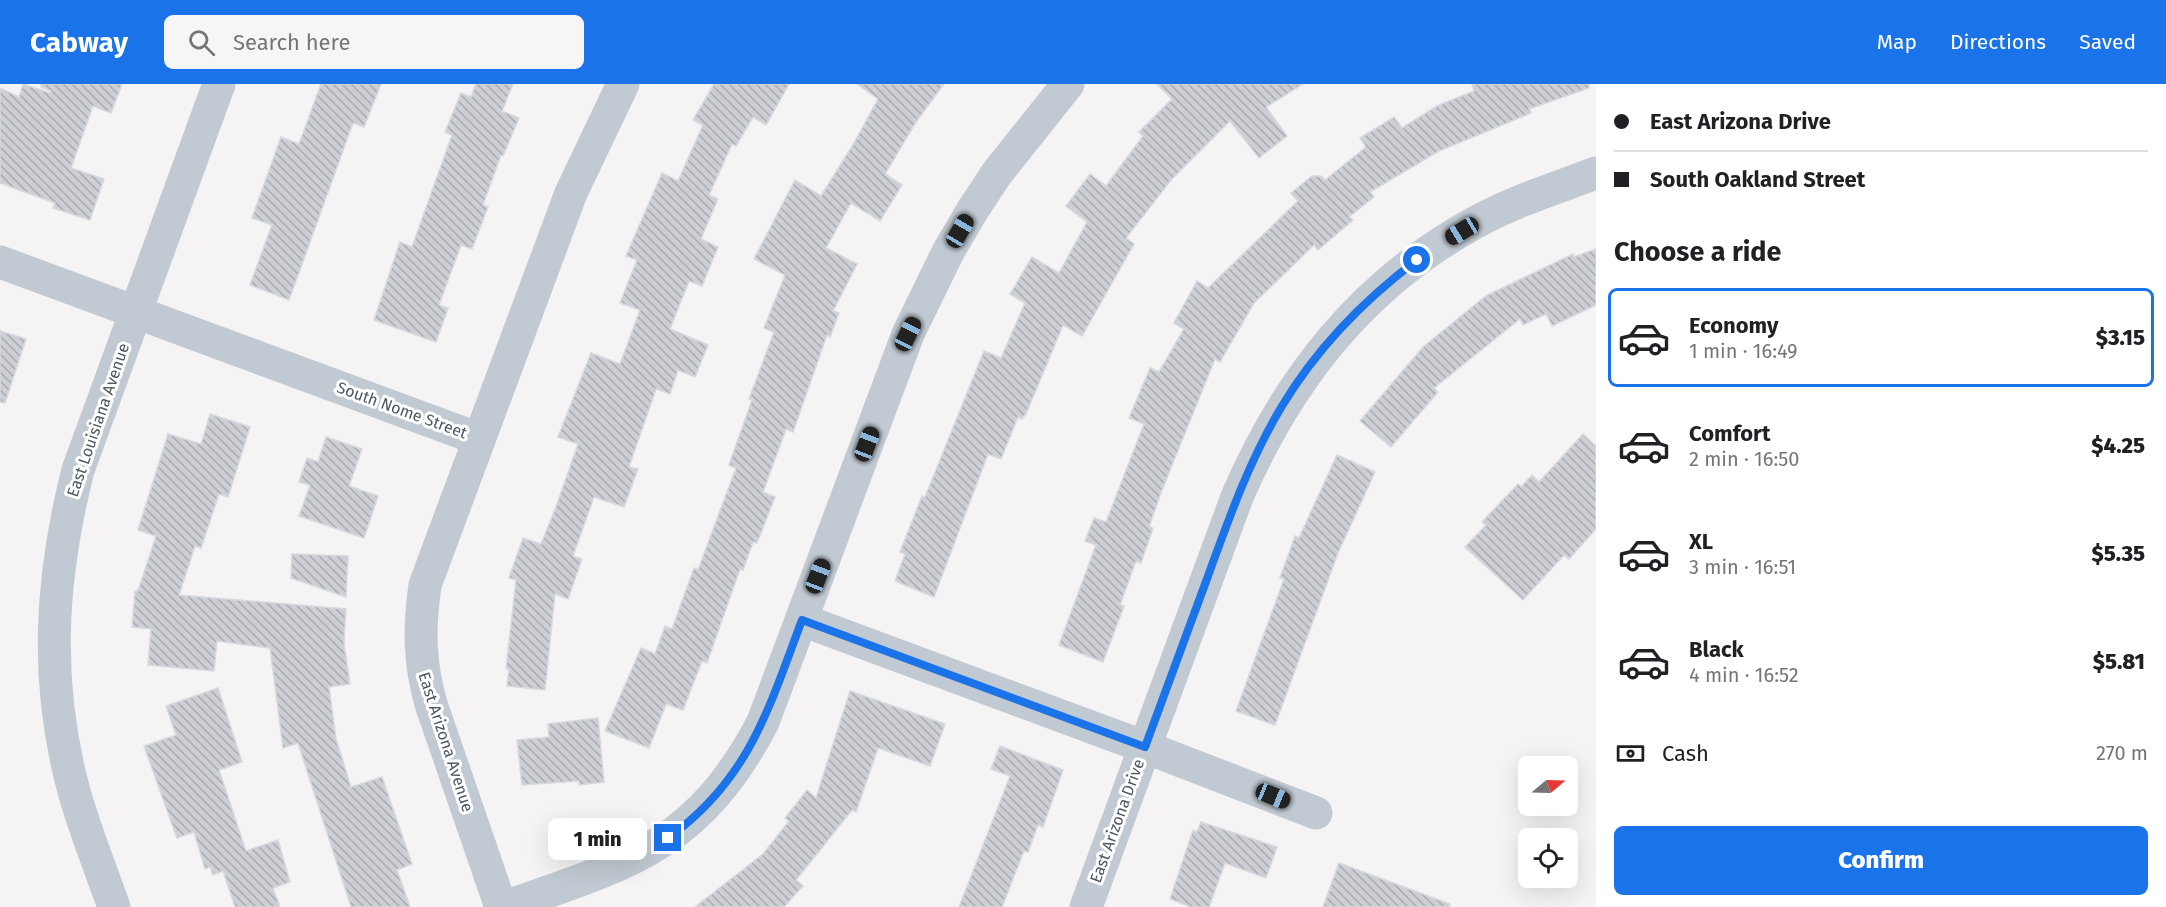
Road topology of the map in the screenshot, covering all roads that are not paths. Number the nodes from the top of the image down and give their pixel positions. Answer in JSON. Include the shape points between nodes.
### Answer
{"nodes":[{"id":1,"x":219,"y":84,"type":"edge"},
{"id":2,"x":623,"y":84,"type":"edge"},
{"id":3,"x":1068,"y":84,"type":"edge"},
{"id":4,"x":1596,"y":173,"type":"edge"},
{"id":5,"x":0,"y":262,"type":"edge"},
{"id":6,"x":135,"y":311,"type":"junction"},
{"id":7,"x":479,"y":439,"type":"junction"},
{"id":8,"x":802,"y":620,"type":"junction"},
{"id":9,"x":1145,"y":747,"type":"junction"},
{"id":10,"x":1316,"y":813,"type":"dead end"},
{"id":11,"x":114,"y":907,"type":"edge"},
{"id":12,"x":503,"y":907,"type":"edge"},
{"id":13,"x":1086,"y":907,"type":"edge"}],
"edges":[{"from":1,"to":6,"type":"street","name":"East Louisiana Avenue"},
{"from":2,"to":7,"type":"street","name":"South Nome Street","via":[[571,193]]},
{"from":3,"to":8,"type":"street","via":[[997,173],[948,252],[908,334]]},
{"from":4,"to":9,"type":"street","name":"East Arizona Drive","via":[[1527,198],[1432,249],[1349,319],[1313,360],[1256,452]]},
{"from":5,"to":6,"type":"street","name":"South Nome Street"},
{"from":6,"to":7,"type":"street","name":"South Nome Street"},
{"from":6,"to":11,"type":"street","name":"East Louisiana Avenue","via":[[78,470],[63,528],[53,618],[54,678],[62,737],[75,796]]},
{"from":7,"to":12,"type":"street","name":"East Arizona Avenue","via":[[425,585],[419,628],[422,671],[430,704]]},
{"from":8,"to":9,"type":"street"},
{"from":8,"to":12,"type":"street","via":[[764,722],[743,761],[717,795],[686,825],[651,850],[612,870]]},
{"from":9,"to":10,"type":"street"},
{"from":9,"to":13,"type":"street","name":"East Arizona Drive"}]}
